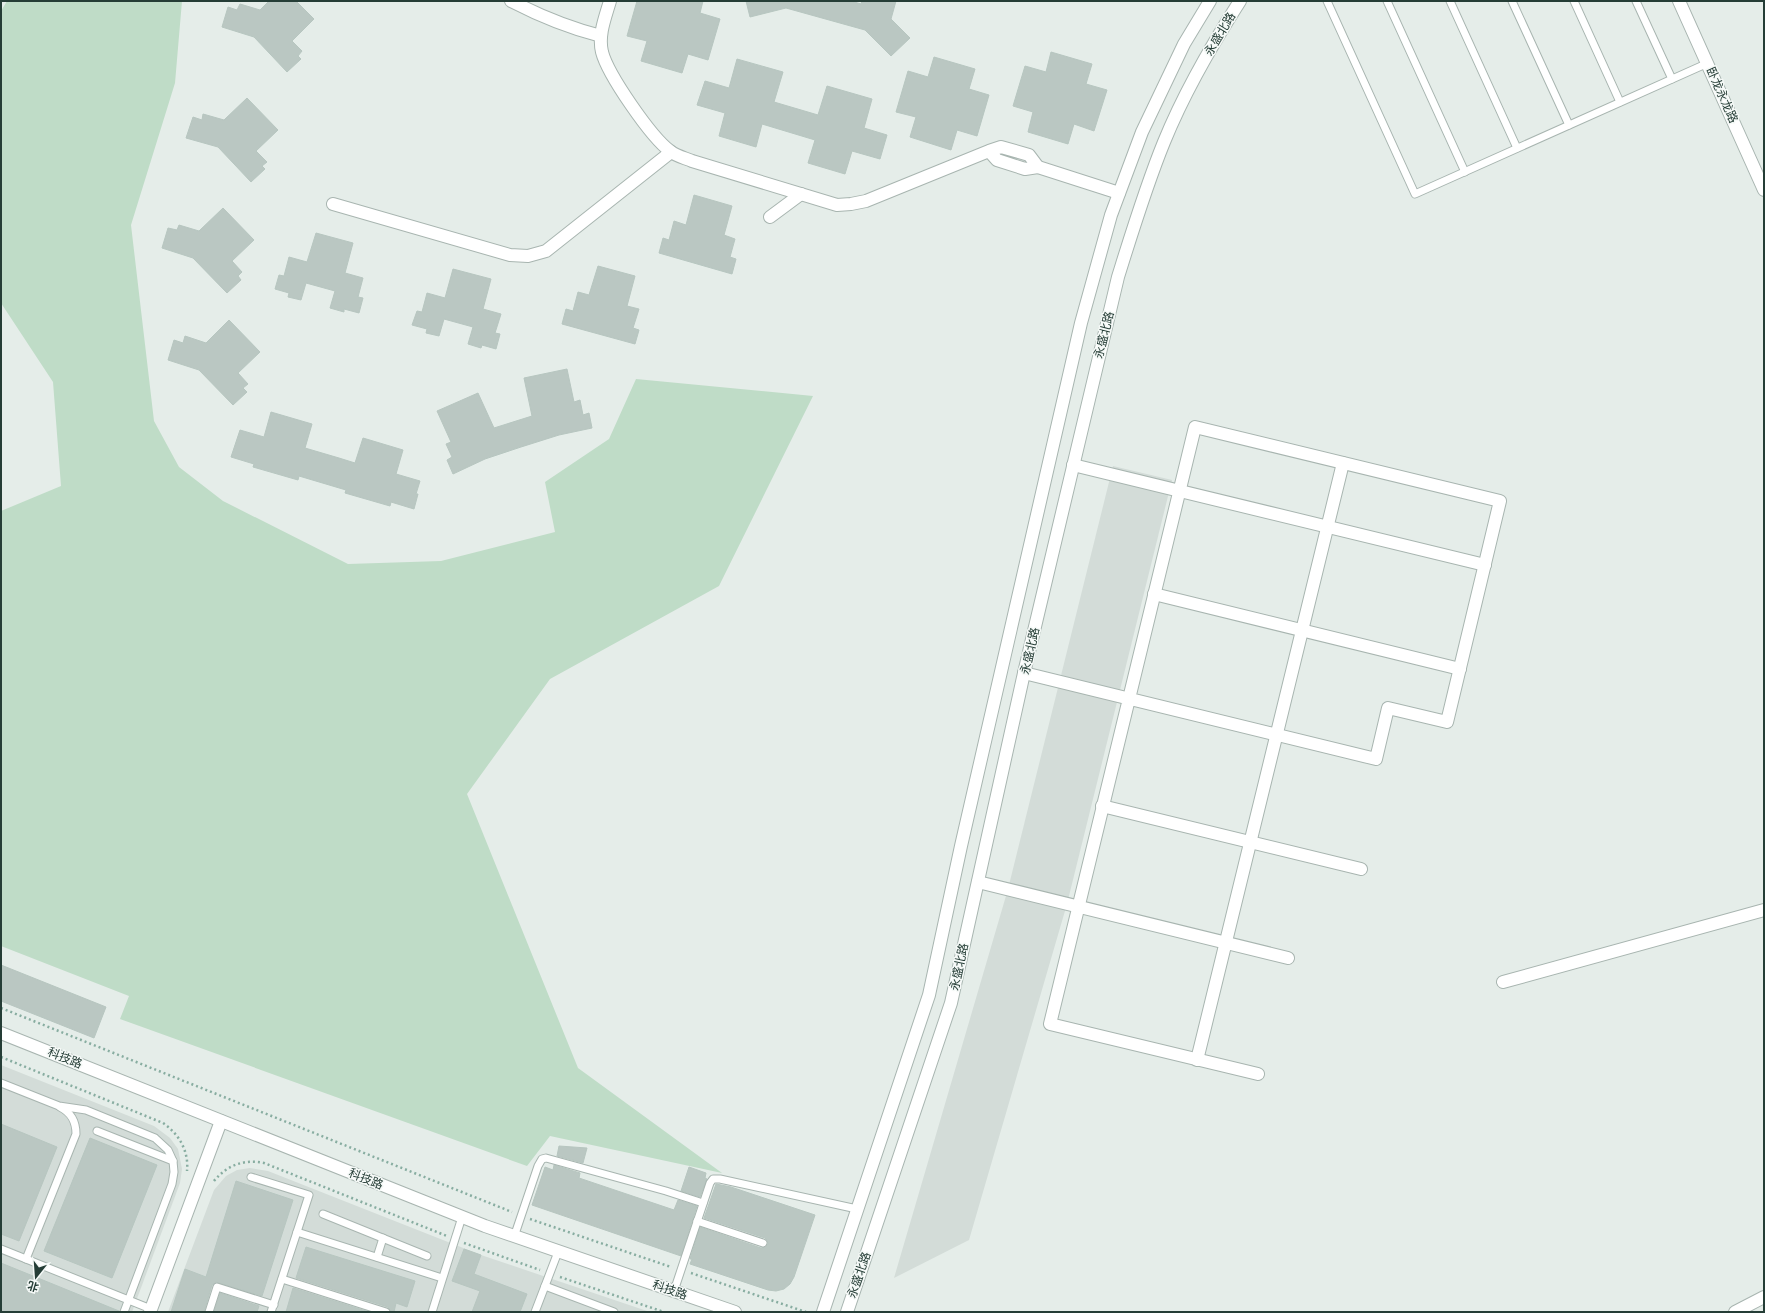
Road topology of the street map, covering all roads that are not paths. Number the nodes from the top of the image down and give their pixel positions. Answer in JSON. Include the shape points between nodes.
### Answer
{"nodes":[{"id":1,"x":511,"y":1,"type":"edge"},
{"id":2,"x":610,"y":1,"type":"edge"},
{"id":3,"x":1210,"y":1,"type":"edge"},
{"id":4,"x":1240,"y":1,"type":"edge"},
{"id":5,"x":1327,"y":1,"type":"edge"},
{"id":6,"x":1387,"y":1,"type":"edge"},
{"id":7,"x":1450,"y":1,"type":"edge"},
{"id":8,"x":1512,"y":1,"type":"edge"},
{"id":9,"x":1574,"y":1,"type":"edge"},
{"id":10,"x":1636,"y":1,"type":"edge"},
{"id":11,"x":1679,"y":1,"type":"edge"},
{"id":12,"x":601,"y":36,"type":"junction"},
{"id":13,"x":1708,"y":63,"type":"junction"},
{"id":14,"x":1672,"y":79,"type":"junction"},
{"id":15,"x":1620,"y":102,"type":"junction"},
{"id":16,"x":1569,"y":125,"type":"junction"},
{"id":17,"x":1517,"y":148,"type":"junction"},
{"id":18,"x":671,"y":152,"type":"junction"},
{"id":19,"x":1465,"y":172,"type":"junction"},
{"id":20,"x":1764,"y":190,"type":"edge"},
{"id":21,"x":801,"y":194,"type":"junction"},
{"id":22,"x":1119,"y":194,"type":"junction"},
{"id":23,"x":333,"y":204,"type":"dead end"},
{"id":24,"x":770,"y":217,"type":"dead end"},
{"id":25,"x":1343,"y":463,"type":"junction"},
{"id":26,"x":1073,"y":465,"type":"junction"},
{"id":27,"x":1179,"y":491,"type":"junction"},
{"id":28,"x":1327,"y":527,"type":"junction"},
{"id":29,"x":1485,"y":566,"type":"junction"},
{"id":30,"x":1154,"y":594,"type":"junction"},
{"id":31,"x":1302,"y":630,"type":"junction"},
{"id":32,"x":1460,"y":668,"type":"junction"},
{"id":33,"x":1024,"y":673,"type":"junction"},
{"id":34,"x":1129,"y":699,"type":"junction"},
{"id":35,"x":1276,"y":735,"type":"junction"},
{"id":36,"x":1102,"y":806,"type":"junction"},
{"id":37,"x":1250,"y":842,"type":"junction"},
{"id":38,"x":1361,"y":869,"type":"dead end"},
{"id":39,"x":978,"y":882,"type":"junction"},
{"id":40,"x":1078,"y":907,"type":"junction"},
{"id":41,"x":1764,"y":910,"type":"edge"},
{"id":42,"x":1226,"y":943,"type":"junction"},
{"id":43,"x":1288,"y":958,"type":"dead end"},
{"id":44,"x":1503,"y":982,"type":"dead end"},
{"id":45,"x":1,"y":1033,"type":"edge"},
{"id":46,"x":1197,"y":1060,"type":"junction"},
{"id":47,"x":1258,"y":1074,"type":"dead end"},
{"id":48,"x":1,"y":1083,"type":"edge"},
{"id":49,"x":58,"y":1106,"type":"junction"},
{"id":50,"x":221,"y":1121,"type":"junction"},
{"id":51,"x":97,"y":1131,"type":"dead end"},
{"id":52,"x":173,"y":1161,"type":"junction"},
{"id":53,"x":252,"y":1177,"type":"dead end"},
{"id":54,"x":703,"y":1204,"type":"junction"},
{"id":55,"x":858,"y":1209,"type":"junction"},
{"id":56,"x":323,"y":1214,"type":"dead end"},
{"id":57,"x":462,"y":1217,"type":"junction"},
{"id":58,"x":697,"y":1221,"type":"junction"},
{"id":59,"x":297,"y":1232,"type":"junction"},
{"id":60,"x":514,"y":1237,"type":"junction"},
{"id":61,"x":383,"y":1238,"type":"junction"},
{"id":62,"x":763,"y":1242,"type":"dead end"},
{"id":63,"x":1,"y":1249,"type":"edge"},
{"id":64,"x":558,"y":1252,"type":"junction"},
{"id":65,"x":427,"y":1256,"type":"dead end"},
{"id":66,"x":377,"y":1257,"type":"junction"},
{"id":67,"x":26,"y":1259,"type":"junction"},
{"id":68,"x":442,"y":1278,"type":"junction"},
{"id":69,"x":282,"y":1279,"type":"junction"},
{"id":70,"x":545,"y":1286,"type":"junction"},
{"id":71,"x":674,"y":1291,"type":"junction"},
{"id":72,"x":1764,"y":1297,"type":"edge"},
{"id":73,"x":129,"y":1300,"type":"junction"},
{"id":74,"x":273,"y":1309,"type":"edge"},
{"id":75,"x":150,"y":1310,"type":"edge"},
{"id":76,"x":124,"y":1312,"type":"edge"},
{"id":77,"x":209,"y":1312,"type":"edge"},
{"id":78,"x":386,"y":1312,"type":"edge"},
{"id":79,"x":432,"y":1312,"type":"edge"},
{"id":80,"x":535,"y":1312,"type":"edge"},
{"id":81,"x":614,"y":1312,"type":"edge"},
{"id":82,"x":735,"y":1312,"type":"edge"},
{"id":83,"x":823,"y":1312,"type":"edge"},
{"id":84,"x":847,"y":1312,"type":"edge"},
{"id":85,"x":1734,"y":1312,"type":"edge"}],
"edges":[{"from":1,"to":12,"type":"street","via":[[577,30]]},
{"from":2,"to":12,"type":"street"},
{"from":3,"to":22,"type":"street","name":"永盛北路","via":[[1184,44],[1142,132]]},
{"from":4,"to":26,"type":"street","name":"永盛北路","via":[[1194,79],[1164,141],[1137,215],[1118,277]]},
{"from":5,"to":19,"type":"lane","via":[[1415,194]]},
{"from":6,"to":19,"type":"lane"},
{"from":7,"to":17,"type":"lane"},
{"from":8,"to":16,"type":"lane"},
{"from":9,"to":15,"type":"lane"},
{"from":10,"to":14,"type":"lane"},
{"from":11,"to":13,"type":"street","name":"卧龙永龙路"},
{"from":12,"to":18,"type":"street","via":[[602,53],[609,70],[654,137]]},
{"from":13,"to":14,"type":"lane"},
{"from":13,"to":20,"type":"street","name":"卧龙永龙路"},
{"from":14,"to":15,"type":"lane"},
{"from":15,"to":16,"type":"lane"},
{"from":16,"to":17,"type":"lane"},
{"from":17,"to":19,"type":"lane"},
{"from":18,"to":21,"type":"street","via":[[692,161]]},
{"from":18,"to":23,"type":"street","via":[[546,251],[528,256],[510,255]]},
{"from":21,"to":22,"type":"street","via":[[837,204],[866,201],[989,152],[997,160],[1025,169],[1038,166]]},
{"from":21,"to":24,"type":"street"},
{"from":22,"to":55,"type":"street","name":"永盛北路","via":[[1081,323],[929,995]]},
{"from":25,"to":27,"type":"street","via":[[1195,427]]},
{"from":25,"to":28,"type":"street"},
{"from":25,"to":29,"type":"street","via":[[1500,501]]},
{"from":26,"to":27,"type":"street"},
{"from":26,"to":33,"type":"street","name":"永盛北路"},
{"from":27,"to":28,"type":"street"},
{"from":27,"to":30,"type":"street"},
{"from":28,"to":29,"type":"street"},
{"from":28,"to":31,"type":"street"},
{"from":29,"to":32,"type":"street"},
{"from":30,"to":31,"type":"street"},
{"from":30,"to":34,"type":"street"},
{"from":31,"to":32,"type":"street"},
{"from":31,"to":35,"type":"street"},
{"from":32,"to":35,"type":"street","via":[[1447,722],[1388,708],[1376,759]]},
{"from":33,"to":34,"type":"street"},
{"from":33,"to":39,"type":"street","name":"永盛北路"},
{"from":34,"to":35,"type":"street"},
{"from":34,"to":36,"type":"street"},
{"from":35,"to":37,"type":"street"},
{"from":36,"to":37,"type":"street"},
{"from":36,"to":40,"type":"street"},
{"from":37,"to":38,"type":"street"},
{"from":37,"to":42,"type":"street"},
{"from":39,"to":40,"type":"street"},
{"from":39,"to":84,"type":"street","name":"永盛北路","via":[[951,1003]]},
{"from":40,"to":42,"type":"street"},
{"from":40,"to":46,"type":"street","via":[[1050,1024]]},
{"from":41,"to":44,"type":"street"},
{"from":42,"to":43,"type":"street"},
{"from":42,"to":46,"type":"street"},
{"from":45,"to":50,"type":"street","name":"科技路"},
{"from":46,"to":47,"type":"street"},
{"from":48,"to":49,"type":"lane"},
{"from":49,"to":52,"type":"lane","via":[[86,1110],[149,1135],[164,1145]]},
{"from":49,"to":67,"type":"lane","via":[[70,1114],[76,1127],[76,1134]]},
{"from":50,"to":57,"type":"street","name":"科技路"},
{"from":50,"to":75,"type":"street"},
{"from":51,"to":52,"type":"lane"},
{"from":52,"to":73,"type":"lane","via":[[172,1184]]},
{"from":53,"to":59,"type":"lane","via":[[309,1195]]},
{"from":54,"to":55,"type":"lane","via":[[711,1181],[717,1178]]},
{"from":54,"to":58,"type":"lane"},
{"from":54,"to":60,"type":"lane","via":[[666,1191],[546,1158],[542,1159],[538,1166]]},
{"from":55,"to":83,"type":"street","name":"永盛北路"},
{"from":56,"to":61,"type":"lane"},
{"from":57,"to":60,"type":"street","name":"科技路"},
{"from":57,"to":68,"type":"lane"},
{"from":58,"to":62,"type":"lane"},
{"from":58,"to":71,"type":"lane"},
{"from":59,"to":66,"type":"lane"},
{"from":59,"to":69,"type":"lane"},
{"from":60,"to":64,"type":"street","name":"科技路"},
{"from":61,"to":65,"type":"lane"},
{"from":61,"to":66,"type":"lane"},
{"from":63,"to":67,"type":"lane"},
{"from":64,"to":70,"type":"lane"},
{"from":64,"to":71,"type":"street","name":"科技路"},
{"from":66,"to":68,"type":"lane"},
{"from":67,"to":73,"type":"lane"},
{"from":68,"to":79,"type":"lane"},
{"from":69,"to":74,"type":"lane"},
{"from":69,"to":78,"type":"lane"},
{"from":70,"to":80,"type":"lane"},
{"from":70,"to":81,"type":"lane"},
{"from":71,"to":82,"type":"street","name":"科技路"},
{"from":72,"to":85,"type":"street"},
{"from":73,"to":75,"type":"lane"},
{"from":73,"to":76,"type":"lane"},
{"from":74,"to":77,"type":"lane","via":[[217,1287]]}]}
